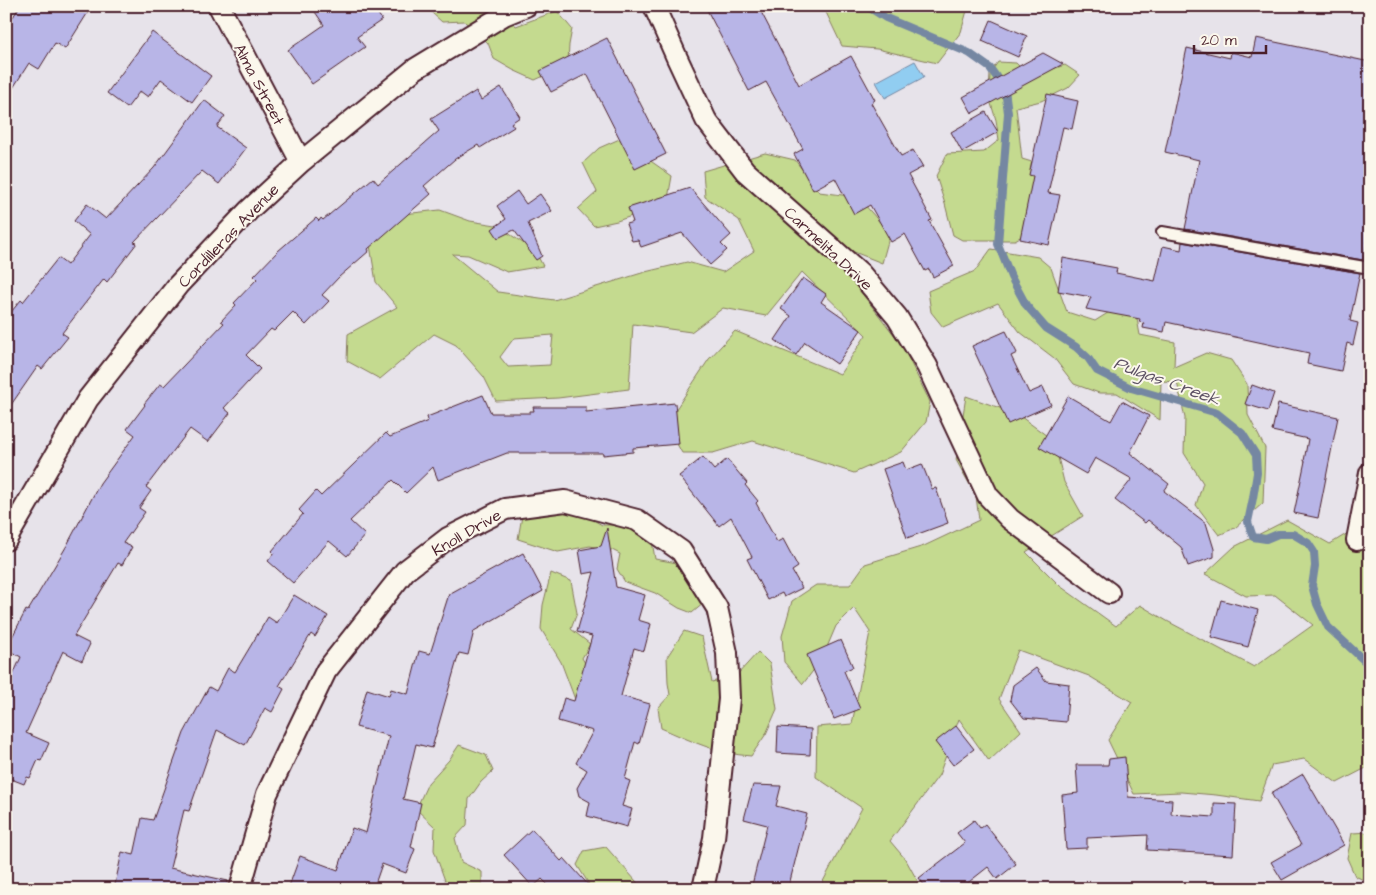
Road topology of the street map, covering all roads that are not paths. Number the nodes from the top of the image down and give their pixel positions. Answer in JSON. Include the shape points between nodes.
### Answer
{"nodes":[{"id":1,"x":219,"y":6,"type":"edge"},
{"id":2,"x":526,"y":6,"type":"edge"},
{"id":3,"x":654,"y":6,"type":"edge"},
{"id":4,"x":300,"y":162,"type":"junction"},
{"id":5,"x":1162,"y":232,"type":"dead end"},
{"id":6,"x":1370,"y":268,"type":"edge"},
{"id":7,"x":1370,"y":473,"type":"edge"},
{"id":8,"x":6,"y":540,"type":"edge"},
{"id":9,"x":1364,"y":542,"type":"edge"},
{"id":10,"x":1109,"y":593,"type":"dead end"},
{"id":11,"x":240,"y":889,"type":"edge"},
{"id":12,"x":703,"y":889,"type":"edge"}],
"edges":[{"from":1,"to":4,"type":"street","name":"Alma Street"},
{"from":2,"to":4,"type":"street","name":"Cordilleras Avenue","via":[[504,15],[414,69]]},
{"from":3,"to":10,"type":"street","name":"Carmelita Drive","via":[[706,120],[745,171],[860,273],[897,317],[927,366],[988,496],[1010,519]]},
{"from":4,"to":8,"type":"street","name":"Cordilleras Avenue","via":[[178,285],[88,399]]},
{"from":5,"to":6,"type":"lane"},
{"from":7,"to":9,"type":"street"},
{"from":11,"to":12,"type":"street","name":"Knoll Drive","via":[[267,794],[326,672],[405,571],[448,538],[505,509],[565,502],[637,520],[681,551],[718,608],[727,653],[729,699],[714,838]]}]}
